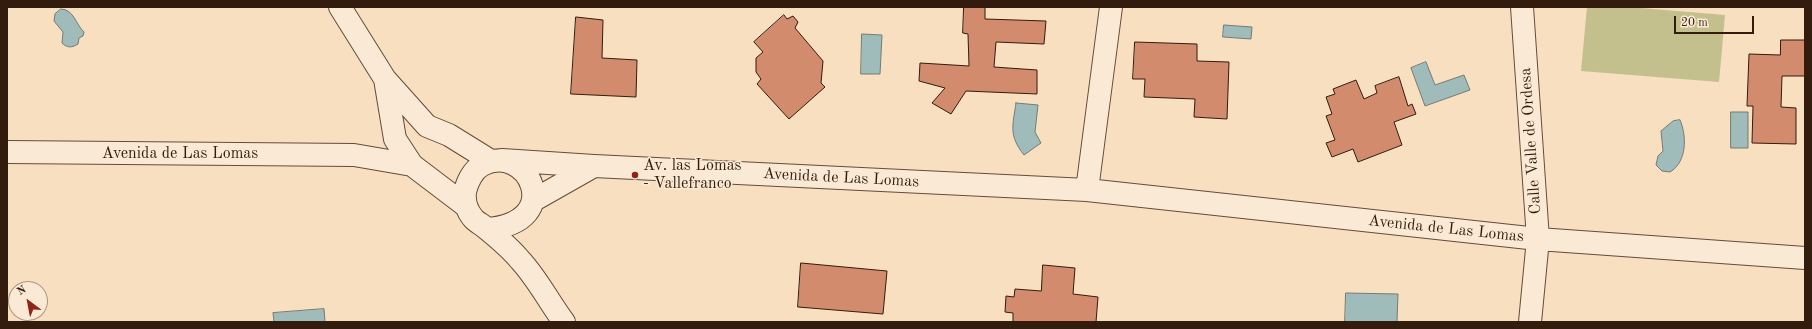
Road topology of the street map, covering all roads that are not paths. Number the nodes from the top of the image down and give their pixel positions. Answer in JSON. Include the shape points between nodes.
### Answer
{"nodes":[{"id":1,"x":340,"y":7,"type":"edge"},
{"id":2,"x":1111,"y":7,"type":"edge"},
{"id":3,"x":1522,"y":7,"type":"edge"},
{"id":4,"x":385,"y":79,"type":"junction"},
{"id":5,"x":427,"y":126,"type":"junction"},
{"id":6,"x":395,"y":139,"type":"junction"},
{"id":7,"x":7,"y":152,"type":"edge"},
{"id":8,"x":354,"y":155,"type":"junction"},
{"id":9,"x":496,"y":160,"type":"junction"},
{"id":10,"x":412,"y":165,"type":"junction"},
{"id":11,"x":594,"y":166,"type":"junction"},
{"id":12,"x":1087,"y":190,"type":"junction"},
{"id":13,"x":534,"y":200,"type":"junction"},
{"id":14,"x":466,"y":206,"type":"junction"},
{"id":15,"x":487,"y":228,"type":"junction"},
{"id":16,"x":1538,"y":239,"type":"junction"},
{"id":17,"x":1805,"y":258,"type":"edge"},
{"id":18,"x":564,"y":322,"type":"edge"},
{"id":19,"x":1530,"y":322,"type":"edge"}],
"edges":[{"from":1,"to":4,"type":"street"},
{"from":2,"to":12,"type":"street"},
{"from":3,"to":16,"type":"street","name":"Calle Valle de Ordesa"},
{"from":4,"to":5,"type":"street"},
{"from":4,"to":6,"type":"street"},
{"from":5,"to":6,"type":"street","name":"Avenida de Las Lomas"},
{"from":5,"to":9,"type":"street"},
{"from":6,"to":8,"type":"street","name":"Avenida de Las Lomas"},
{"from":6,"to":10,"type":"street"},
{"from":7,"to":8,"type":"street","name":"Avenida de Las Lomas"},
{"from":8,"to":10,"type":"street","name":"Avenida de Las Lomas"},
{"from":9,"to":11,"type":"street","name":"Avenida de Las Lomas"},
{"from":9,"to":13,"type":"street","via":[[514,164],[525,173],[534,187]]},
{"from":9,"to":14,"type":"street","via":[[478,168],[469,179],[465,193]]},
{"from":10,"to":14,"type":"street"},
{"from":11,"to":12,"type":"street","name":"Avenida de Las Lomas"},
{"from":11,"to":13,"type":"street"},
{"from":12,"to":16,"type":"street","name":"Avenida de Las Lomas"},
{"from":13,"to":15,"type":"street","via":[[528,213],[517,222]]},
{"from":14,"to":15,"type":"street","via":[[473,219]]},
{"from":15,"to":18,"type":"street","via":[[520,259]]},
{"from":16,"to":17,"type":"street","name":"Avenida de Las Lomas"},
{"from":16,"to":19,"type":"street","name":"Calle Valle de Ordesa"}]}
